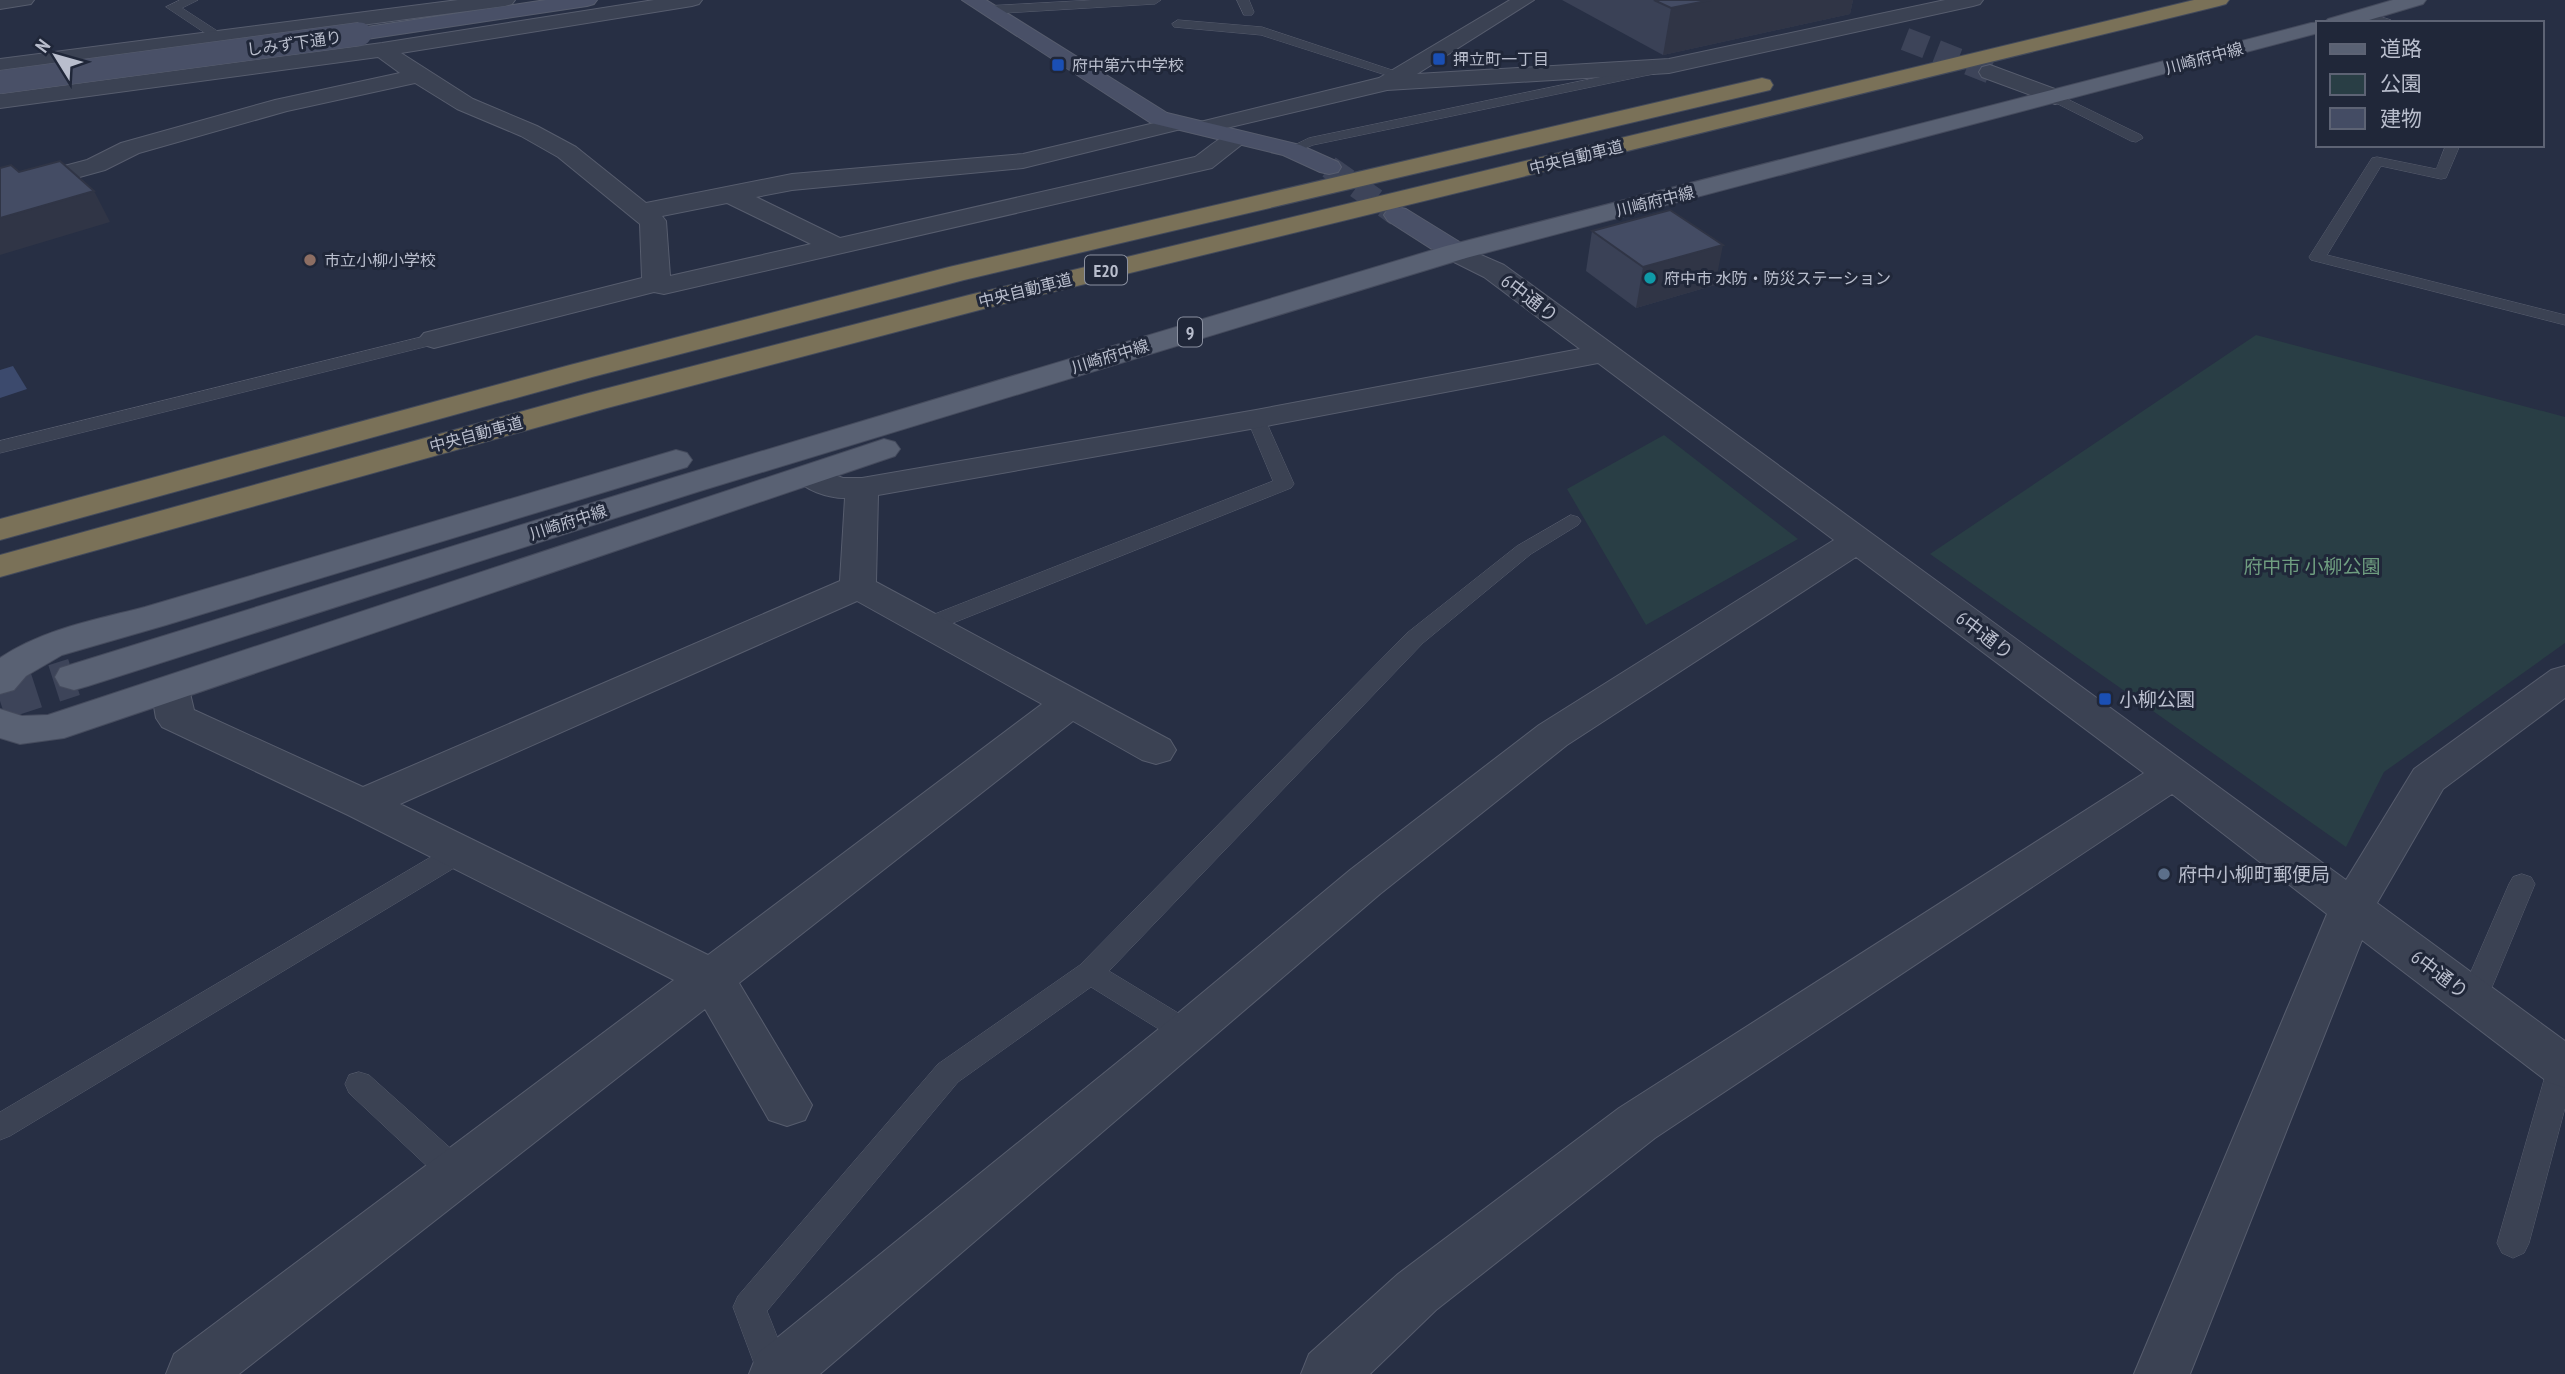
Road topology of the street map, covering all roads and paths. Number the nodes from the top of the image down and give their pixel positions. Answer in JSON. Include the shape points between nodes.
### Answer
{"nodes":[{"id":1,"x":24,"y":0,"type":"edge"},
{"id":2,"x":192,"y":0,"type":"edge"},
{"id":3,"x":505,"y":0,"type":"edge"},
{"id":4,"x":587,"y":0,"type":"edge"},
{"id":5,"x":692,"y":0,"type":"edge"},
{"id":6,"x":1155,"y":0,"type":"edge"},
{"id":7,"x":1524,"y":0,"type":"edge"},
{"id":8,"x":1973,"y":0,"type":"edge"},
{"id":9,"x":2126,"y":0,"type":"edge"},
{"id":10,"x":2219,"y":0,"type":"edge"},
{"id":11,"x":2416,"y":0,"type":"edge"},
{"id":12,"x":0,"y":3,"type":"edge"},
{"id":13,"x":980,"y":5,"type":"edge"},
{"id":14,"x":2363,"y":15,"type":"junction"},
{"id":15,"x":2342,"y":21,"type":"edge"},
{"id":16,"x":2381,"y":21,"type":"edge"},
{"id":17,"x":1867,"y":23,"type":"junction"},
{"id":18,"x":1178,"y":24,"type":"dead end"},
{"id":19,"x":2316,"y":28,"type":"edge"},
{"id":20,"x":1905,"y":39,"type":"tunnel mouth"},
{"id":21,"x":208,"y":41,"type":"junction"},
{"id":22,"x":120,"y":50,"type":"junction"},
{"id":23,"x":382,"y":50,"type":"junction"},
{"id":24,"x":0,"y":66,"type":"edge"},
{"id":25,"x":1669,"y":66,"type":"junction"},
{"id":26,"x":1990,"y":72,"type":"tunnel mouth"},
{"id":27,"x":418,"y":76,"type":"junction"},
{"id":28,"x":1394,"y":79,"type":"junction"},
{"id":29,"x":0,"y":82,"type":"edge"},
{"id":30,"x":109,"y":87,"type":"junction"},
{"id":31,"x":2055,"y":97,"type":"junction"},
{"id":32,"x":0,"y":102,"type":"edge"},
{"id":33,"x":1188,"y":126,"type":"junction"},
{"id":34,"x":1238,"y":138,"type":"junction"},
{"id":35,"x":2136,"y":138,"type":"dead end"},
{"id":36,"x":2452,"y":147,"type":"edge"},
{"id":37,"x":1291,"y":150,"type":"junction"},
{"id":38,"x":1329,"y":167,"type":"tunnel mouth"},
{"id":39,"x":0,"y":191,"type":"edge"},
{"id":40,"x":732,"y":195,"type":"junction"},
{"id":41,"x":641,"y":212,"type":"junction"},
{"id":42,"x":1396,"y":215,"type":"tunnel mouth"},
{"id":43,"x":837,"y":247,"type":"junction"},
{"id":44,"x":1456,"y":252,"type":"junction"},
{"id":45,"x":656,"y":284,"type":"junction"},
{"id":46,"x":2565,"y":320,"type":"edge"},
{"id":47,"x":434,"y":338,"type":"joint"},
{"id":48,"x":1603,"y":352,"type":"junction"},
{"id":49,"x":1102,"y":358,"type":"junction"},
{"id":50,"x":939,"y":407,"type":"junction"},
{"id":51,"x":1256,"y":419,"type":"junction"},
{"id":52,"x":0,"y":447,"type":"edge"},
{"id":53,"x":810,"y":476,"type":"junction"},
{"id":54,"x":862,"y":488,"type":"junction"},
{"id":55,"x":1571,"y":521,"type":"dead end"},
{"id":56,"x":0,"y":530,"type":"edge"},
{"id":57,"x":1858,"y":540,"type":"junction"},
{"id":58,"x":0,"y":566,"type":"edge"},
{"id":59,"x":858,"y":587,"type":"junction"},
{"id":60,"x":930,"y":624,"type":"junction"},
{"id":61,"x":74,"y":677,"type":"tunnel mouth"},
{"id":62,"x":2565,"y":679,"type":"edge"},
{"id":63,"x":0,"y":681,"type":"edge"},
{"id":64,"x":170,"y":689,"type":"junction"},
{"id":65,"x":1069,"y":704,"type":"junction"},
{"id":66,"x":0,"y":723,"type":"edge"},
{"id":67,"x":1156,"y":750,"type":"dead end"},
{"id":68,"x":2173,"y":774,"type":"junction"},
{"id":69,"x":363,"y":804,"type":"junction"},
{"id":70,"x":460,"y":852,"type":"junction"},
{"id":71,"x":2522,"y":884,"type":"dead end"},
{"id":72,"x":2352,"y":908,"type":"junction"},
{"id":73,"x":1090,"y":973,"type":"junction"},
{"id":74,"x":710,"y":977,"type":"junction"},
{"id":75,"x":2473,"y":999,"type":"junction"},
{"id":76,"x":1188,"y":1033,"type":"junction"},
{"id":77,"x":2563,"y":1067,"type":"edge"},
{"id":78,"x":359,"y":1084,"type":"dead end"},
{"id":79,"x":787,"y":1105,"type":"dead end"},
{"id":80,"x":0,"y":1127,"type":"edge"},
{"id":81,"x":456,"y":1173,"type":"junction"},
{"id":82,"x":2514,"y":1243,"type":"dead end"},
{"id":83,"x":194,"y":1374,"type":"edge"},
{"id":84,"x":776,"y":1374,"type":"edge"},
{"id":85,"x":1329,"y":1374,"type":"edge"},
{"id":86,"x":2162,"y":1374,"type":"edge"}],
"edges":[{"from":1,"to":12,"type":"street"},
{"from":2,"to":21,"type":"lane","via":[[172,7],[216,34]]},
{"from":3,"to":21,"type":"street"},
{"from":4,"to":29,"type":"street","name":"しみず下通り","bridge":true},
{"from":5,"to":23,"type":"street"},
{"from":6,"to":13,"type":"lane"},
{"from":7,"to":28,"type":"street"},
{"from":8,"to":17,"type":"street"},
{"from":9,"to":56,"type":"highway","name":"中央自動車道","number":"E20","via":[[959,273],[581,370]]},
{"from":10,"to":58,"type":"highway","name":"中央自動車道","number":"E20","via":[[979,301],[596,401]]},
{"from":11,"to":14,"type":"main road"},
{"from":13,"to":33,"type":"street","via":[[1160,118]]},
{"from":14,"to":15,"type":"main road"},
{"from":14,"to":16,"type":"lane"},
{"from":17,"to":20,"type":"street"},
{"from":17,"to":25,"type":"street"},
{"from":18,"to":28,"type":"lane","via":[[1262,31]]},
{"from":19,"to":31,"type":"main road","name":"川崎府中線","number":"9"},
{"from":21,"to":22,"type":"street"},
{"from":22,"to":24,"type":"street"},
{"from":22,"to":30,"type":"street"},
{"from":23,"to":27,"type":"street"},
{"from":23,"to":30,"type":"street"},
{"from":25,"to":28,"type":"street"},
{"from":25,"to":37,"type":"lane","via":[[1309,142]]},
{"from":26,"to":31,"type":"street"},
{"from":27,"to":39,"type":"street","via":[[282,105]]},
{"from":27,"to":41,"type":"street","via":[[465,104],[567,152]]},
{"from":28,"to":33,"type":"street"},
{"from":30,"to":32,"type":"street"},
{"from":31,"to":35,"type":"lane"},
{"from":31,"to":44,"type":"main road","name":"川崎府中線","number":"9"},
{"from":33,"to":34,"type":"street"},
{"from":33,"to":40,"type":"street","via":[[1023,161],[792,183]]},
{"from":34,"to":37,"type":"street"},
{"from":34,"to":43,"type":"street","via":[[1203,163]]},
{"from":36,"to":46,"type":"lane","via":[[2441,175],[2377,161],[2317,257]]},
{"from":37,"to":38,"type":"street"},
{"from":40,"to":41,"type":"street"},
{"from":40,"to":43,"type":"street"},
{"from":41,"to":45,"type":"street","via":[[653,221]]},
{"from":42,"to":44,"type":"street","name":"6中通り"},
{"from":43,"to":45,"type":"street","via":[[664,286]]},
{"from":44,"to":48,"type":"street","name":"6中通り","via":[[1494,271]]},
{"from":44,"to":49,"type":"main road","name":"川崎府中線","number":"9"},
{"from":45,"to":47,"type":"street"},
{"from":47,"to":52,"type":"lane"},
{"from":48,"to":51,"type":"street"},
{"from":48,"to":57,"type":"street","name":"6中通り"},
{"from":49,"to":50,"type":"main road","name":"川崎府中線","number":"9"},
{"from":49,"to":53,"type":"main road","via":[[975,418]]},
{"from":50,"to":61,"type":"main road","name":"川崎府中線","number":"9"},
{"from":50,"to":63,"type":"main road","via":[[774,431],[81,635],[42,650],[8,670]]},
{"from":51,"to":54,"type":"street"},
{"from":51,"to":60,"type":"lane","via":[[1284,484]]},
{"from":53,"to":54,"type":"street","via":[[838,488]]},
{"from":53,"to":64,"type":"main road"},
{"from":54,"to":59,"type":"street"},
{"from":55,"to":73,"type":"lane","via":[[1524,550],[1415,638]]},
{"from":57,"to":68,"type":"street","name":"6中通り"},
{"from":57,"to":76,"type":"street","via":[[1553,735],[1365,882]]},
{"from":59,"to":60,"type":"street"},
{"from":59,"to":69,"type":"street"},
{"from":60,"to":65,"type":"street"},
{"from":62,"to":72,"type":"street","via":[[2428,779]]},
{"from":64,"to":66,"type":"main road","via":[[50,728],[20,730]]},
{"from":64,"to":69,"type":"street","via":[[176,718]]},
{"from":65,"to":67,"type":"street"},
{"from":65,"to":74,"type":"street"},
{"from":68,"to":72,"type":"street","name":"6中通り"},
{"from":68,"to":85,"type":"street","via":[[1637,1123],[1417,1292]]},
{"from":69,"to":70,"type":"street"},
{"from":70,"to":74,"type":"street"},
{"from":70,"to":80,"type":"lane"},
{"from":71,"to":75,"type":"lane"},
{"from":72,"to":75,"type":"street","name":"6中通り"},
{"from":72,"to":86,"type":"street"},
{"from":73,"to":76,"type":"lane"},
{"from":73,"to":84,"type":"lane","via":[[948,1073],[750,1307]]},
{"from":74,"to":79,"type":"street"},
{"from":74,"to":81,"type":"street"},
{"from":75,"to":77,"type":"street","name":"6中通り"},
{"from":76,"to":84,"type":"street"},
{"from":77,"to":82,"type":"lane"},
{"from":78,"to":81,"type":"lane"},
{"from":81,"to":83,"type":"street"}]}
